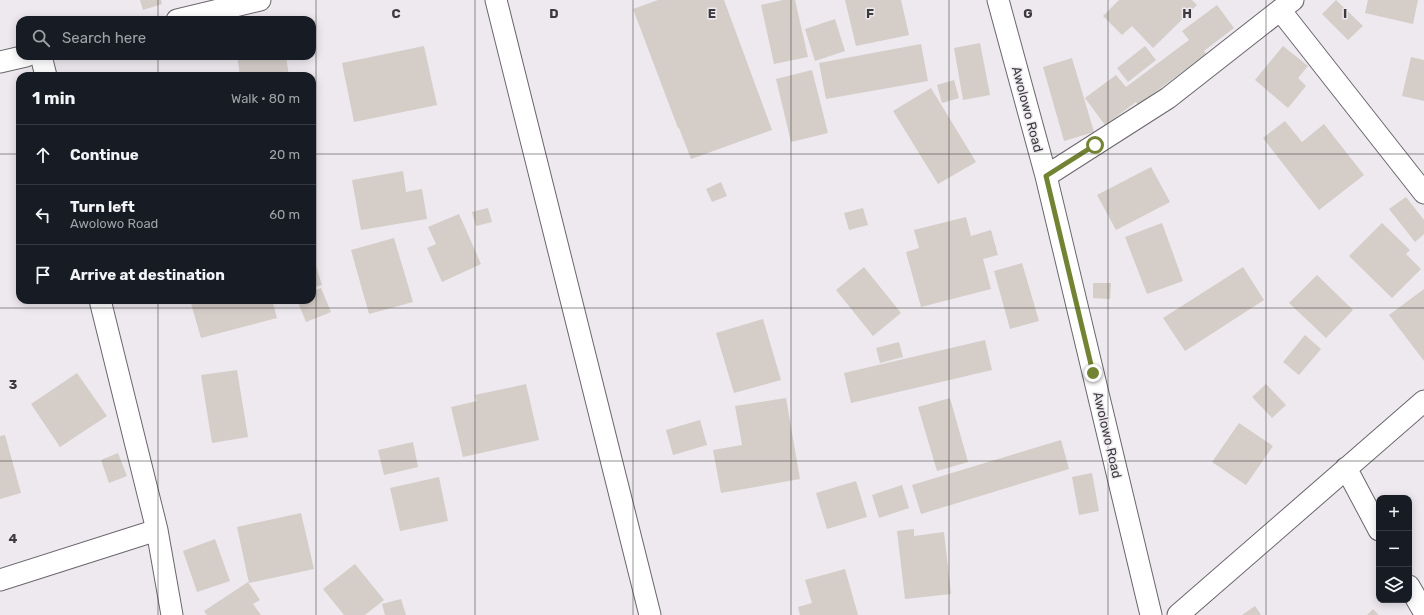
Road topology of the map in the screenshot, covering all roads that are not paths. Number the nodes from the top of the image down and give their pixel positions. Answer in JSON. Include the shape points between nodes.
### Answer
{"nodes":[{"id":1,"x":260,"y":0,"type":"edge"},
{"id":2,"x":496,"y":0,"type":"edge"},
{"id":3,"x":998,"y":0,"type":"edge"},
{"id":4,"x":1286,"y":5,"type":"edge"},
{"id":5,"x":193,"y":16,"type":"edge"},
{"id":6,"x":16,"y":58,"type":"edge"},
{"id":7,"x":42,"y":60,"type":"edge"},
{"id":8,"x":0,"y":62,"type":"edge"},
{"id":9,"x":45,"y":72,"type":"edge"},
{"id":10,"x":1046,"y":176,"type":"junction"},
{"id":11,"x":1424,"y":193,"type":"edge"},
{"id":12,"x":101,"y":304,"type":"edge"},
{"id":13,"x":1424,"y":401,"type":"edge"},
{"id":14,"x":1346,"y":468,"type":"junction"},
{"id":15,"x":1376,"y":524,"type":"edge"},
{"id":16,"x":156,"y":530,"type":"junction"},
{"id":17,"x":0,"y":580,"type":"edge"},
{"id":18,"x":1412,"y":591,"type":"edge"},
{"id":19,"x":1424,"y":612,"type":"edge"},
{"id":20,"x":172,"y":615,"type":"edge"},
{"id":21,"x":650,"y":615,"type":"edge"},
{"id":22,"x":1151,"y":615,"type":"edge"},
{"id":23,"x":1178,"y":615,"type":"edge"}],
"edges":[{"from":1,"to":5,"type":"street"},
{"from":2,"to":21,"type":"street"},
{"from":3,"to":10,"type":"street","name":"Awolowo Road"},
{"from":4,"to":10,"type":"street","via":[[1168,98]]},
{"from":4,"to":11,"type":"street"},
{"from":6,"to":8,"type":"street"},
{"from":7,"to":9,"type":"street"},
{"from":10,"to":22,"type":"street","name":"Awolowo Road"},
{"from":12,"to":16,"type":"street"},
{"from":13,"to":14,"type":"street"},
{"from":14,"to":15,"type":"street"},
{"from":14,"to":23,"type":"street"},
{"from":16,"to":17,"type":"street"},
{"from":16,"to":20,"type":"street"},
{"from":18,"to":19,"type":"street"}]}
